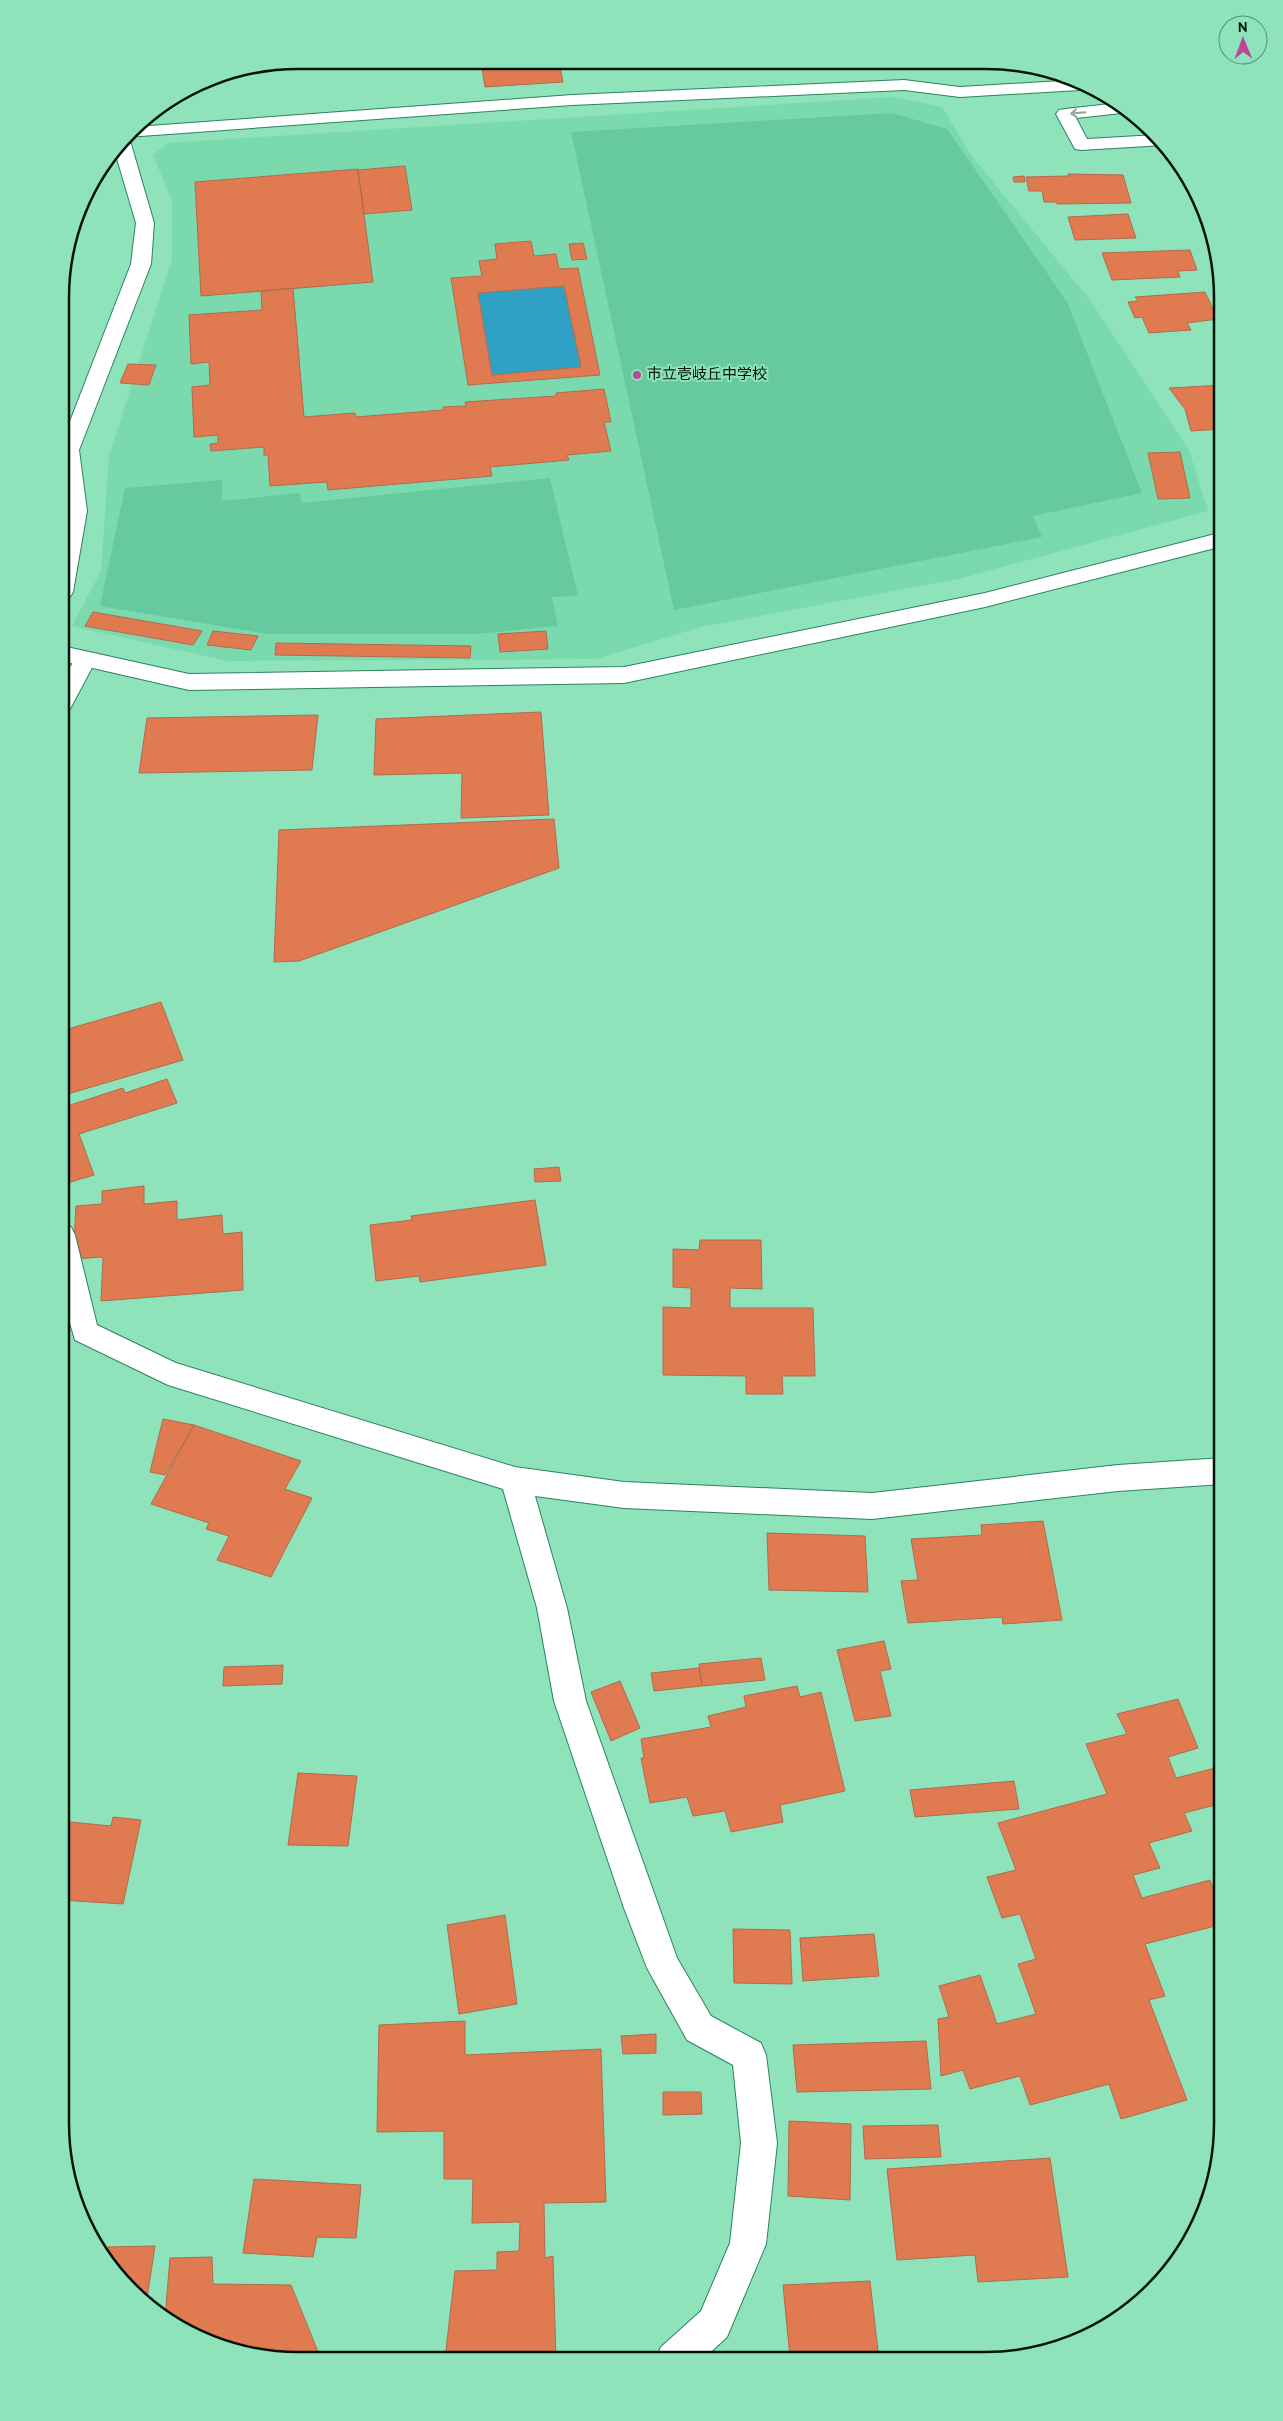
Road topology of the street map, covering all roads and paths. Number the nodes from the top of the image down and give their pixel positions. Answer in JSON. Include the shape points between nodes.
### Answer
{"nodes":[{"id":1,"x":1073,"y":86,"type":"edge"},
{"id":2,"x":1115,"y":109,"type":"edge"},
{"id":3,"x":140,"y":132,"type":"edge"},
{"id":4,"x":1151,"y":141,"type":"edge"},
{"id":5,"x":124,"y":150,"type":"edge"},
{"id":6,"x":69,"y":450,"type":"edge"},
{"id":7,"x":69,"y":450,"type":"edge"},
{"id":8,"x":1214,"y":541,"type":"edge"},
{"id":9,"x":69,"y":552,"type":"edge"},
{"id":10,"x":69,"y":656,"type":"edge"},
{"id":11,"x":85,"y":660,"type":"junction"},
{"id":12,"x":69,"y":690,"type":"edge"},
{"id":13,"x":69,"y":1267,"type":"edge"},
{"id":14,"x":1214,"y":1471,"type":"edge"},
{"id":15,"x":515,"y":1480,"type":"junction"},
{"id":16,"x":683,"y":2352,"type":"edge"}],
"edges":[{"from":1,"to":3,"type":"street","via":[[960,92],[904,85],[582,99]]},
{"from":2,"to":4,"type":"street","one_way":true,"via":[[1065,114],[1081,145]]},
{"from":5,"to":6,"type":"street","via":[[145,223],[141,264]]},
{"from":7,"to":9,"type":"street","via":[[76,511]]},
{"from":8,"to":11,"type":"street","via":[[985,600],[624,675],[189,682]]},
{"from":10,"to":11,"type":"street"},
{"from":11,"to":12,"type":"street"},
{"from":13,"to":15,"type":"street","via":[[85,1332],[168,1373]]},
{"from":14,"to":15,"type":"street","via":[[1118,1478],[872,1506],[624,1495]]},
{"from":15,"to":16,"type":"street","via":[[552,1608],[570,1701],[664,1968],[699,2028],[749,2055],[759,2143],[748,2244],[714,2324]]}]}
